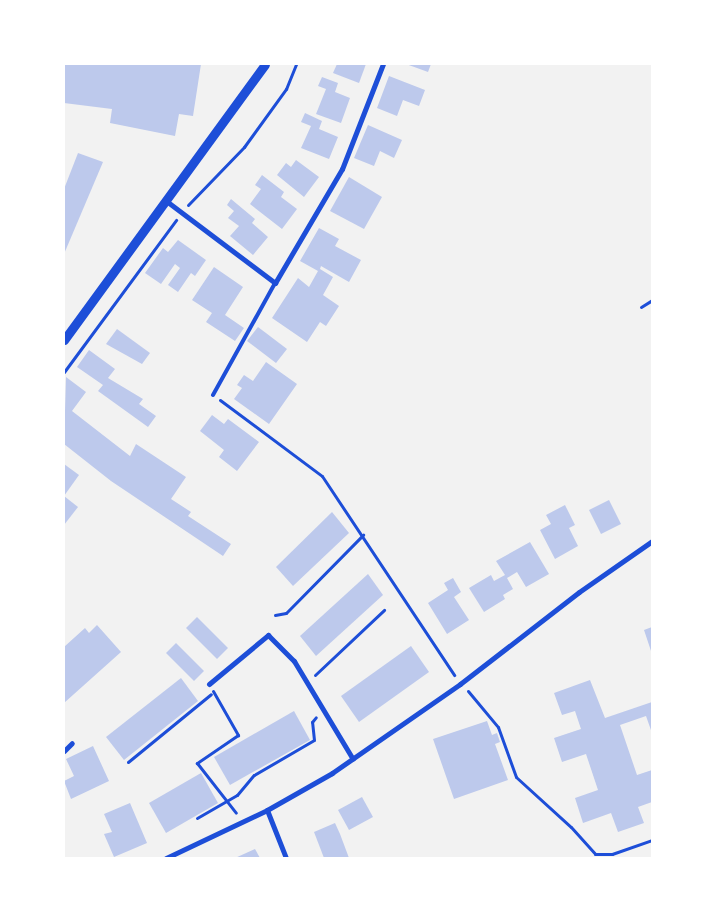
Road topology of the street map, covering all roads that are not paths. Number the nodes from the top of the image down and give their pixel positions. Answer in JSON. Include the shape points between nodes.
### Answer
{"nodes":[{"id":1,"x":265,"y":64,"type":"edge"},
{"id":2,"x":383,"y":64,"type":"edge"},
{"id":3,"x":165,"y":200,"type":"junction"},
{"id":4,"x":275,"y":283,"type":"junction"},
{"id":5,"x":64,"y":340,"type":"edge"},
{"id":6,"x":214,"y":395,"type":"road end"},
{"id":7,"x":652,"y":541,"type":"edge"},
{"id":8,"x":209,"y":684,"type":"road end"},
{"id":9,"x":72,"y":743,"type":"dead end"},
{"id":10,"x":64,"y":751,"type":"edge"},
{"id":11,"x":353,"y":759,"type":"junction"},
{"id":12,"x":267,"y":810,"type":"junction"},
{"id":13,"x":166,"y":858,"type":"edge"},
{"id":14,"x":286,"y":858,"type":"edge"}],
"edges":[{"from":1,"to":3,"type":"street"},
{"from":2,"to":4,"type":"street","via":[[342,169]]},
{"from":3,"to":4,"type":"street"},
{"from":3,"to":5,"type":"street"},
{"from":4,"to":6,"type":"lane"},
{"from":7,"to":11,"type":"street"},
{"from":8,"to":11,"type":"street","via":[[268,635],[294,661]]},
{"from":9,"to":10,"type":"street"},
{"from":11,"to":12,"type":"street"},
{"from":12,"to":13,"type":"street"},
{"from":12,"to":14,"type":"street"}]}
